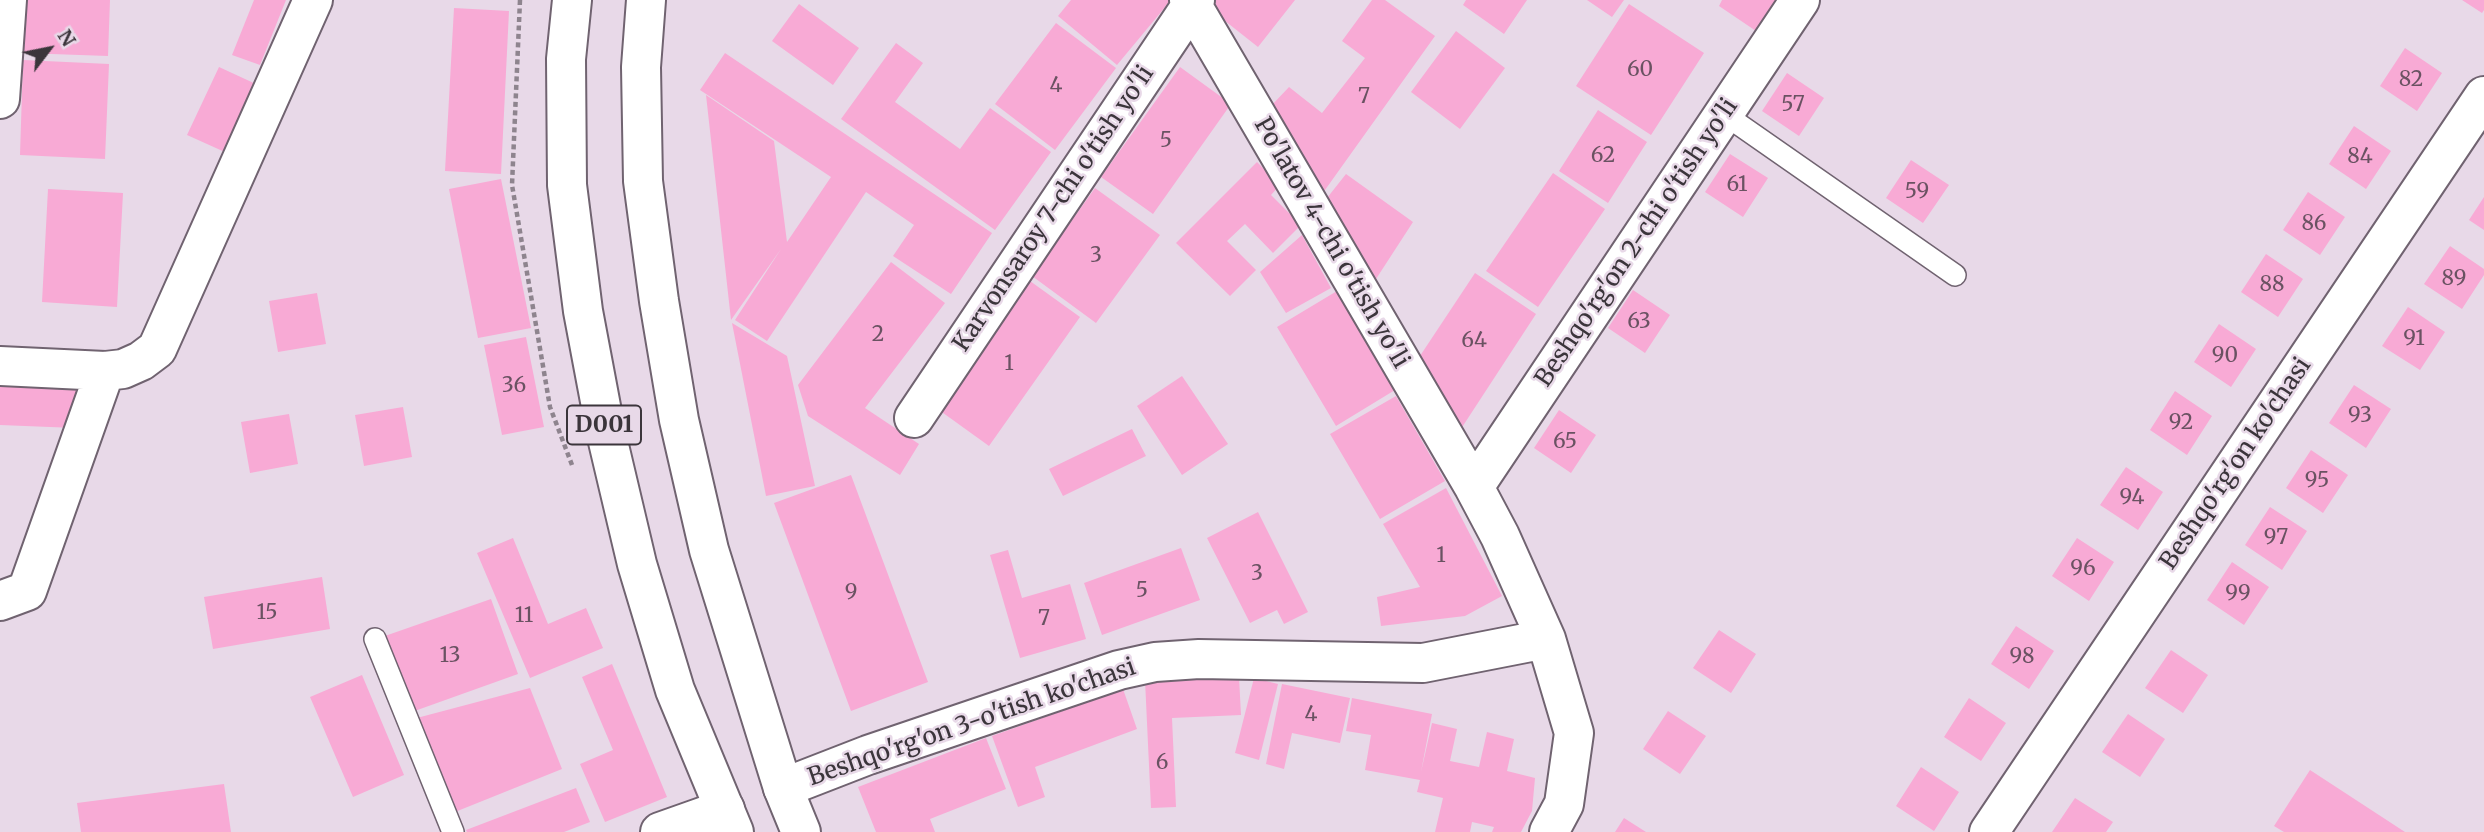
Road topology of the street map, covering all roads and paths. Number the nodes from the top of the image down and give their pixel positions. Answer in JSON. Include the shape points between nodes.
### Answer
{"nodes":[{"id":1,"x":7,"y":0,"type":"edge"},
{"id":2,"x":313,"y":0,"type":"edge"},
{"id":3,"x":572,"y":0,"type":"edge"},
{"id":4,"x":646,"y":0,"type":"edge"},
{"id":5,"x":1800,"y":0,"type":"edge"},
{"id":6,"x":1192,"y":2,"type":"edge"},
{"id":7,"x":2484,"y":96,"type":"edge"},
{"id":8,"x":0,"y":99,"type":"edge"},
{"id":9,"x":1724,"y":114,"type":"junction"},
{"id":10,"x":1955,"y":275,"type":"dead end"},
{"id":11,"x":0,"y":366,"type":"edge"},
{"id":12,"x":106,"y":371,"type":"junction"},
{"id":13,"x":914,"y":418,"type":"dead end"},
{"id":14,"x":1474,"y":486,"type":"junction"},
{"id":15,"x":0,"y":601,"type":"edge"},
{"id":16,"x":375,"y":639,"type":"dead end"},
{"id":17,"x":1546,"y":639,"type":"junction"},
{"id":18,"x":783,"y":788,"type":"junction"},
{"id":19,"x":729,"y":820,"type":"edge"},
{"id":20,"x":453,"y":832,"type":"edge"},
{"id":21,"x":660,"y":832,"type":"edge"},
{"id":22,"x":801,"y":832,"type":"edge"},
{"id":23,"x":1549,"y":832,"type":"edge"},
{"id":24,"x":1989,"y":832,"type":"edge"}],
"edges":[{"from":1,"to":8,"type":"main road"},
{"from":2,"to":12,"type":"main road","via":[[157,349],[123,369]]},
{"from":3,"to":19,"type":"main road","number":"D001","via":[[566,59],[567,186],[583,311],[606,433],[637,564],[675,690]]},
{"from":4,"to":18,"type":"main road","number":"D001","via":[[641,67],[643,181],[679,420],[709,550]]},
{"from":5,"to":9,"type":"main road","name":"Beshqo'rg'on 2-chi o'tish yo'li"},
{"from":6,"to":13,"type":"main road","name":"Karvonsaroy 7-chi o'tish yo'li"},
{"from":6,"to":14,"type":"main road","name":"Po'latov 4-chi o'tish yo'li"},
{"from":7,"to":24,"type":"main road","name":"Beshqo'rg'on ko'chasi"},
{"from":9,"to":10,"type":"lane"},
{"from":9,"to":14,"type":"main road","name":"Beshqo'rg'on 2-chi o'tish yo'li"},
{"from":11,"to":12,"type":"main road"},
{"from":12,"to":15,"type":"main road","via":[[27,591]]},
{"from":14,"to":17,"type":"main road","name":"Po'latov 4-chi o'tish yo'li"},
{"from":16,"to":20,"type":"lane"},
{"from":17,"to":18,"type":"main road","name":"Beshqo'rg'on 3-o'tish ko'chasi","via":[[1423,663],[1155,662],[881,750]]},
{"from":17,"to":23,"type":"main road","via":[[1574,733],[1564,804]]},
{"from":18,"to":22,"type":"main road","number":"D001"},
{"from":19,"to":21,"type":"main road"}]}
